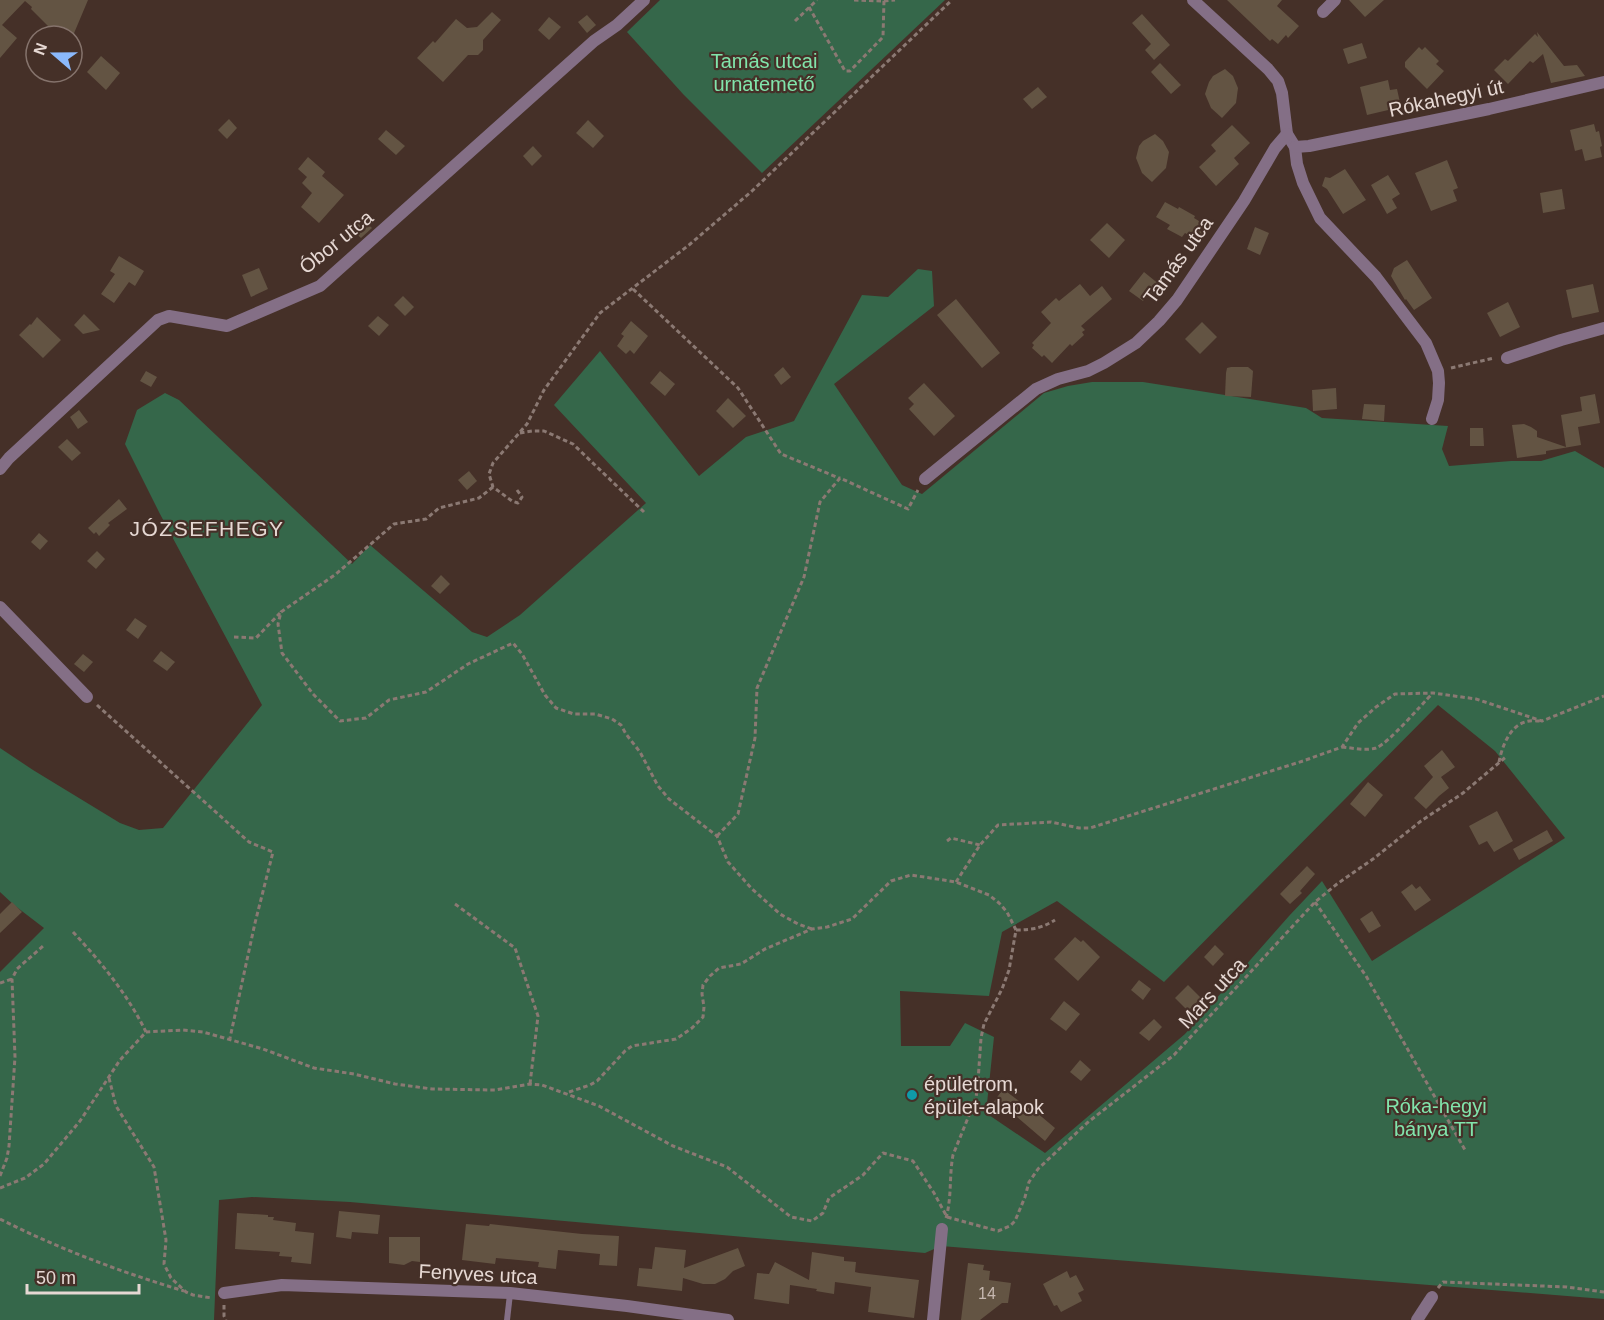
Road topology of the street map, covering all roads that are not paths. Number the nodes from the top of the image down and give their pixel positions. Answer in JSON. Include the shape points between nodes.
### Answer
{"nodes":[{"id":1,"x":644,"y":0,"type":"edge"},
{"id":2,"x":1193,"y":0,"type":"edge"},
{"id":3,"x":1335,"y":0,"type":"edge"},
{"id":4,"x":1323,"y":12,"type":"dead end"},
{"id":5,"x":1604,"y":82,"type":"edge"},
{"id":6,"x":1287,"y":134,"type":"junction"},
{"id":7,"x":1295,"y":147,"type":"junction"},
{"id":8,"x":1604,"y":328,"type":"edge"},
{"id":9,"x":1507,"y":358,"type":"road end"},
{"id":10,"x":1432,"y":419,"type":"dead end"},
{"id":11,"x":0,"y":469,"type":"edge"},
{"id":12,"x":925,"y":479,"type":"road end"},
{"id":13,"x":0,"y":607,"type":"edge"},
{"id":14,"x":87,"y":697,"type":"road end"},
{"id":15,"x":944,"y":1223,"type":"road end"},
{"id":16,"x":224,"y":1293,"type":"road end"},
{"id":17,"x":510,"y":1293,"type":"junction"},
{"id":18,"x":1432,"y":1297,"type":"road end"},
{"id":19,"x":507,"y":1320,"type":"edge"},
{"id":20,"x":728,"y":1320,"type":"edge"},
{"id":21,"x":933,"y":1320,"type":"edge"},
{"id":22,"x":1417,"y":1320,"type":"edge"}],
"edges":[{"from":1,"to":11,"type":"street","name":"Óbor utca","via":[[320,286],[227,326],[169,316],[158,320]]},
{"from":2,"to":6,"type":"street","via":[[1278,81]]},
{"from":3,"to":4,"type":"street"},
{"from":5,"to":7,"type":"street","name":"Rókahegyi út","via":[[1489,110]]},
{"from":6,"to":7,"type":"street"},
{"from":6,"to":12,"type":"street","name":"Tamás utca","via":[[1178,300],[1136,343],[1088,371],[1036,389]]},
{"from":7,"to":10,"type":"street","via":[[1303,183],[1320,218],[1376,277],[1426,343],[1439,383]]},
{"from":8,"to":9,"type":"street"},
{"from":13,"to":14,"type":"street"},
{"from":15,"to":21,"type":"street"},
{"from":16,"to":17,"type":"street","name":"Fenyves utca","via":[[282,1285]]},
{"from":17,"to":19,"type":"lane"},
{"from":17,"to":20,"type":"street","name":"Fenyves utca"},
{"from":18,"to":22,"type":"street"}]}
